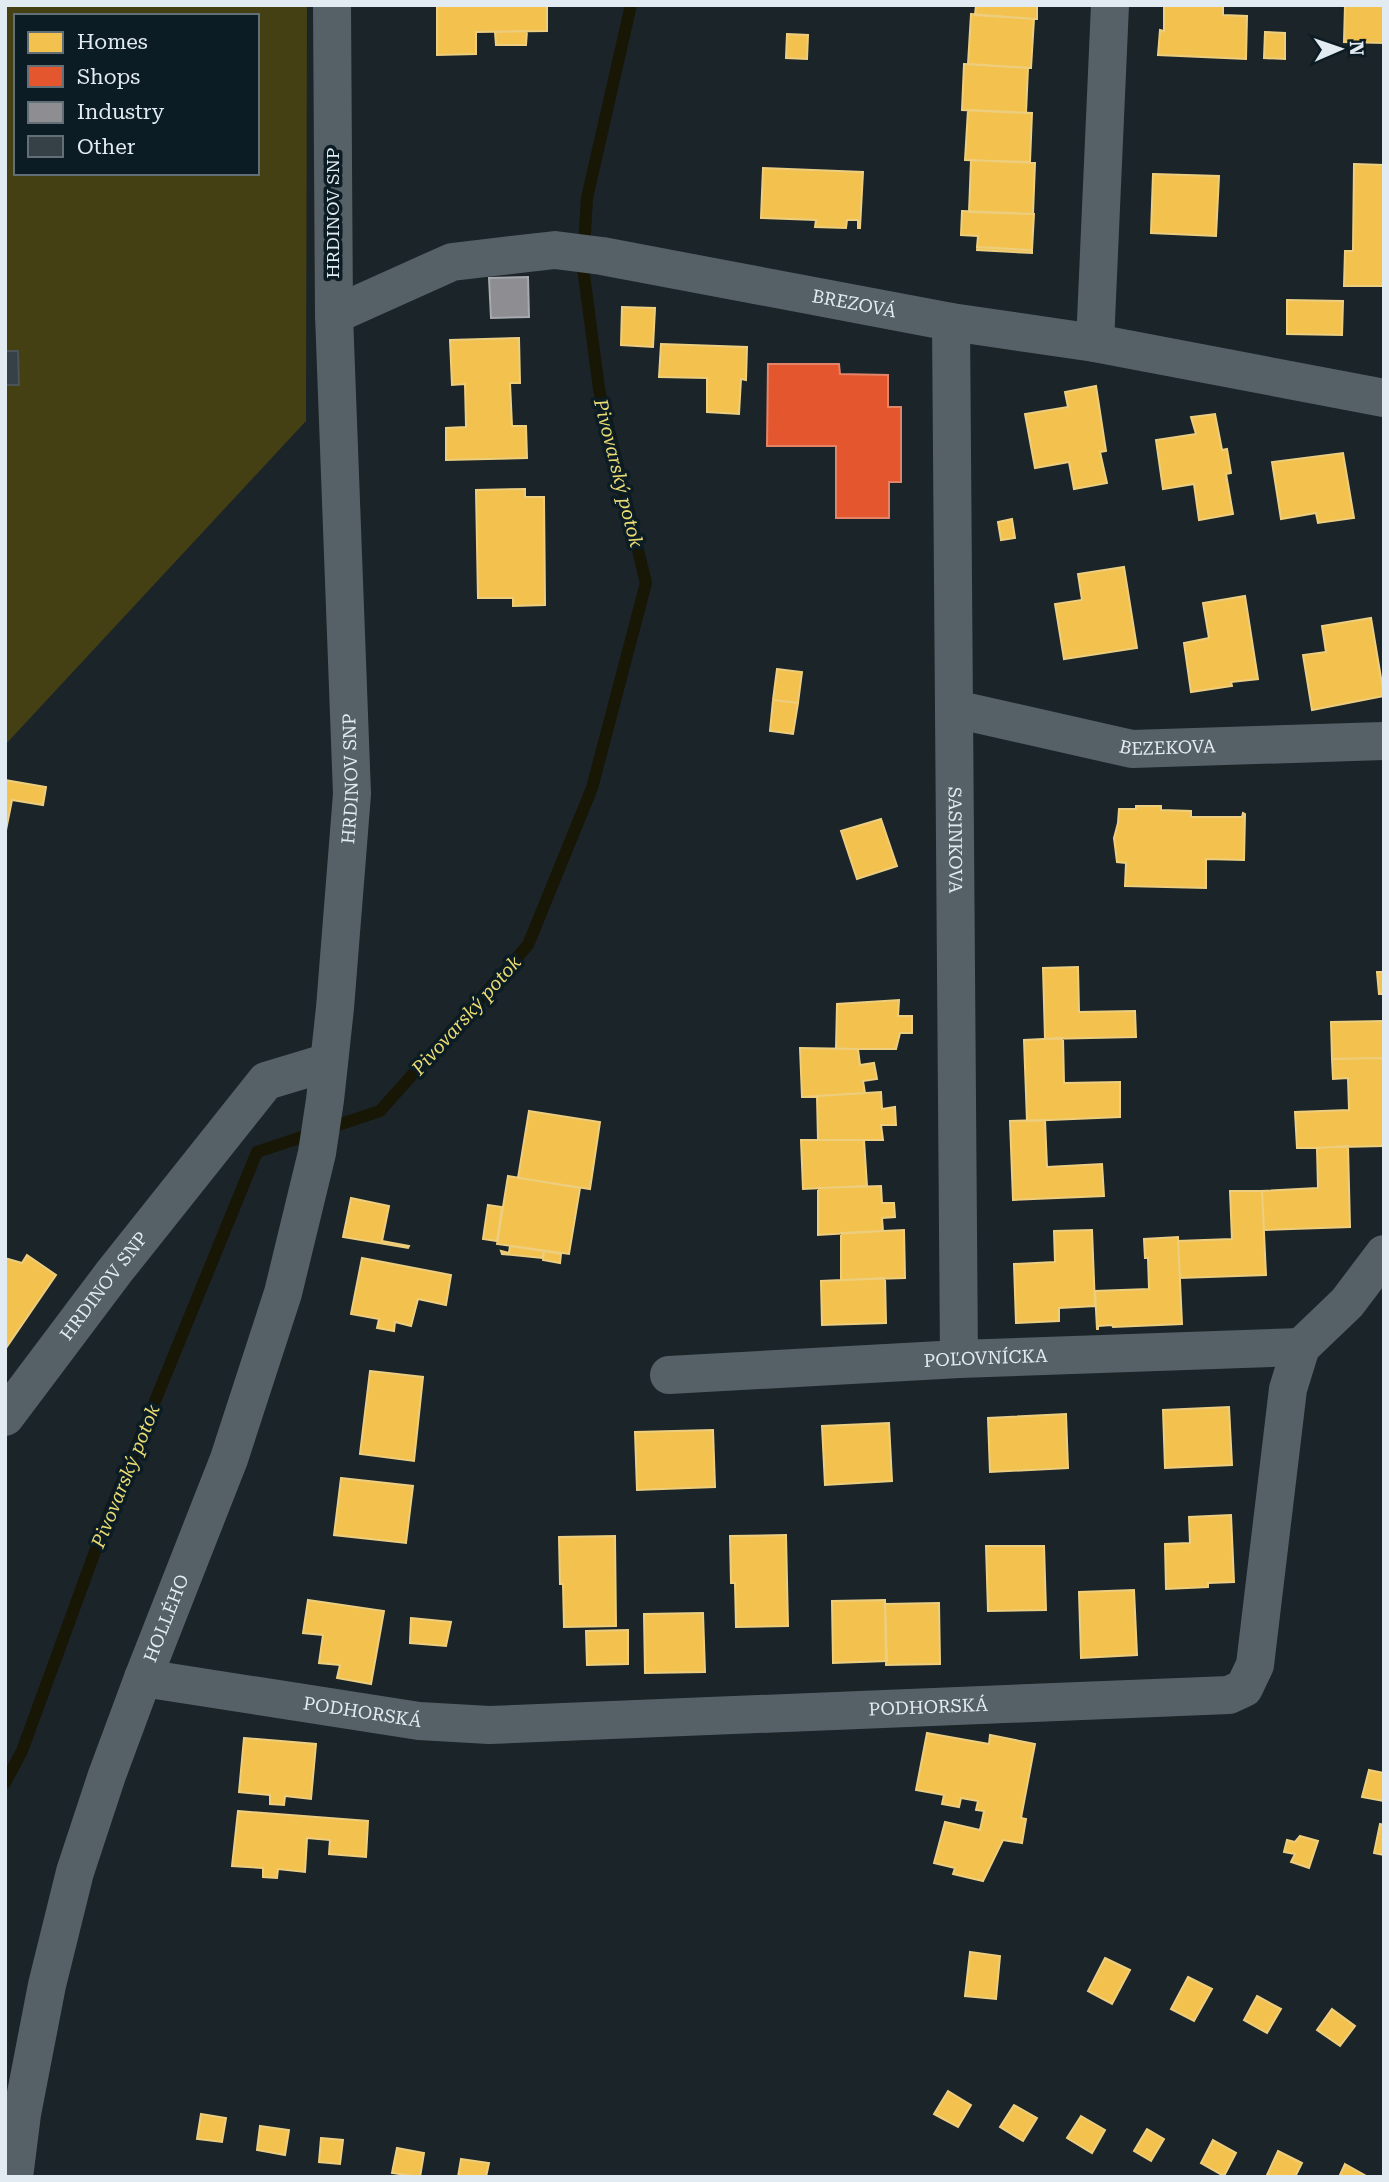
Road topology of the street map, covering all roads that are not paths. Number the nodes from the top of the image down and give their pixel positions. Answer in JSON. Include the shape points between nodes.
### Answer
{"nodes":[{"id":1,"x":332,"y":5,"type":"edge"},
{"id":2,"x":1110,"y":5,"type":"edge"},
{"id":3,"x":334,"y":315,"type":"junction"},
{"id":4,"x":951,"y":322,"type":"junction"},
{"id":5,"x":1095,"y":343,"type":"junction"},
{"id":6,"x":1384,"y":398,"type":"edge"},
{"id":7,"x":955,"y":709,"type":"junction"},
{"id":8,"x":1384,"y":741,"type":"edge"},
{"id":9,"x":329,"y":1062,"type":"junction"},
{"id":10,"x":1384,"y":1254,"type":"edge"},
{"id":11,"x":1301,"y":1348,"type":"junction"},
{"id":12,"x":959,"y":1359,"type":"junction"},
{"id":13,"x":669,"y":1375,"type":"dead end"},
{"id":14,"x":5,"y":1417,"type":"edge"},
{"id":15,"x":143,"y":1678,"type":"junction"},
{"id":16,"x":14,"y":2177,"type":"edge"}],
"edges":[{"from":1,"to":3,"type":"street","name":"HRDINOV SNP"},
{"from":2,"to":5,"type":"street"},
{"from":3,"to":4,"type":"street","name":"BREZOVÁ","via":[[452,262],[555,250]]},
{"from":3,"to":9,"type":"street","name":"HRDINOV SNP","via":[[352,794]]},
{"from":4,"to":5,"type":"street","name":"BREZOVÁ"},
{"from":4,"to":7,"type":"street","name":"SASINKOVA"},
{"from":5,"to":6,"type":"street","name":"BREZOVÁ"},
{"from":7,"to":8,"type":"street","name":"BEZEKOVA","via":[[1132,749]]},
{"from":7,"to":12,"type":"street","name":"SASINKOVA"},
{"from":9,"to":14,"type":"street","name":"HRDINOV SNP","via":[[266,1081]]},
{"from":9,"to":15,"type":"street","name":"HOLLÉHO","via":[[317,1153],[283,1293],[229,1459]]},
{"from":10,"to":11,"type":"street","name":"PODHORSKÁ","via":[[1347,1303]]},
{"from":11,"to":12,"type":"street","name":"POĽOVNÍCKA"},
{"from":11,"to":15,"type":"street","name":"PODHORSKÁ","via":[[1288,1389],[1255,1665],[1244,1688],[1229,1695],[489,1725],[419,1721]]},
{"from":12,"to":13,"type":"street","name":"POĽOVNÍCKA"},
{"from":15,"to":16,"type":"street","name":"HOLLÉHO","via":[[75,1872],[47,1985]]}]}
